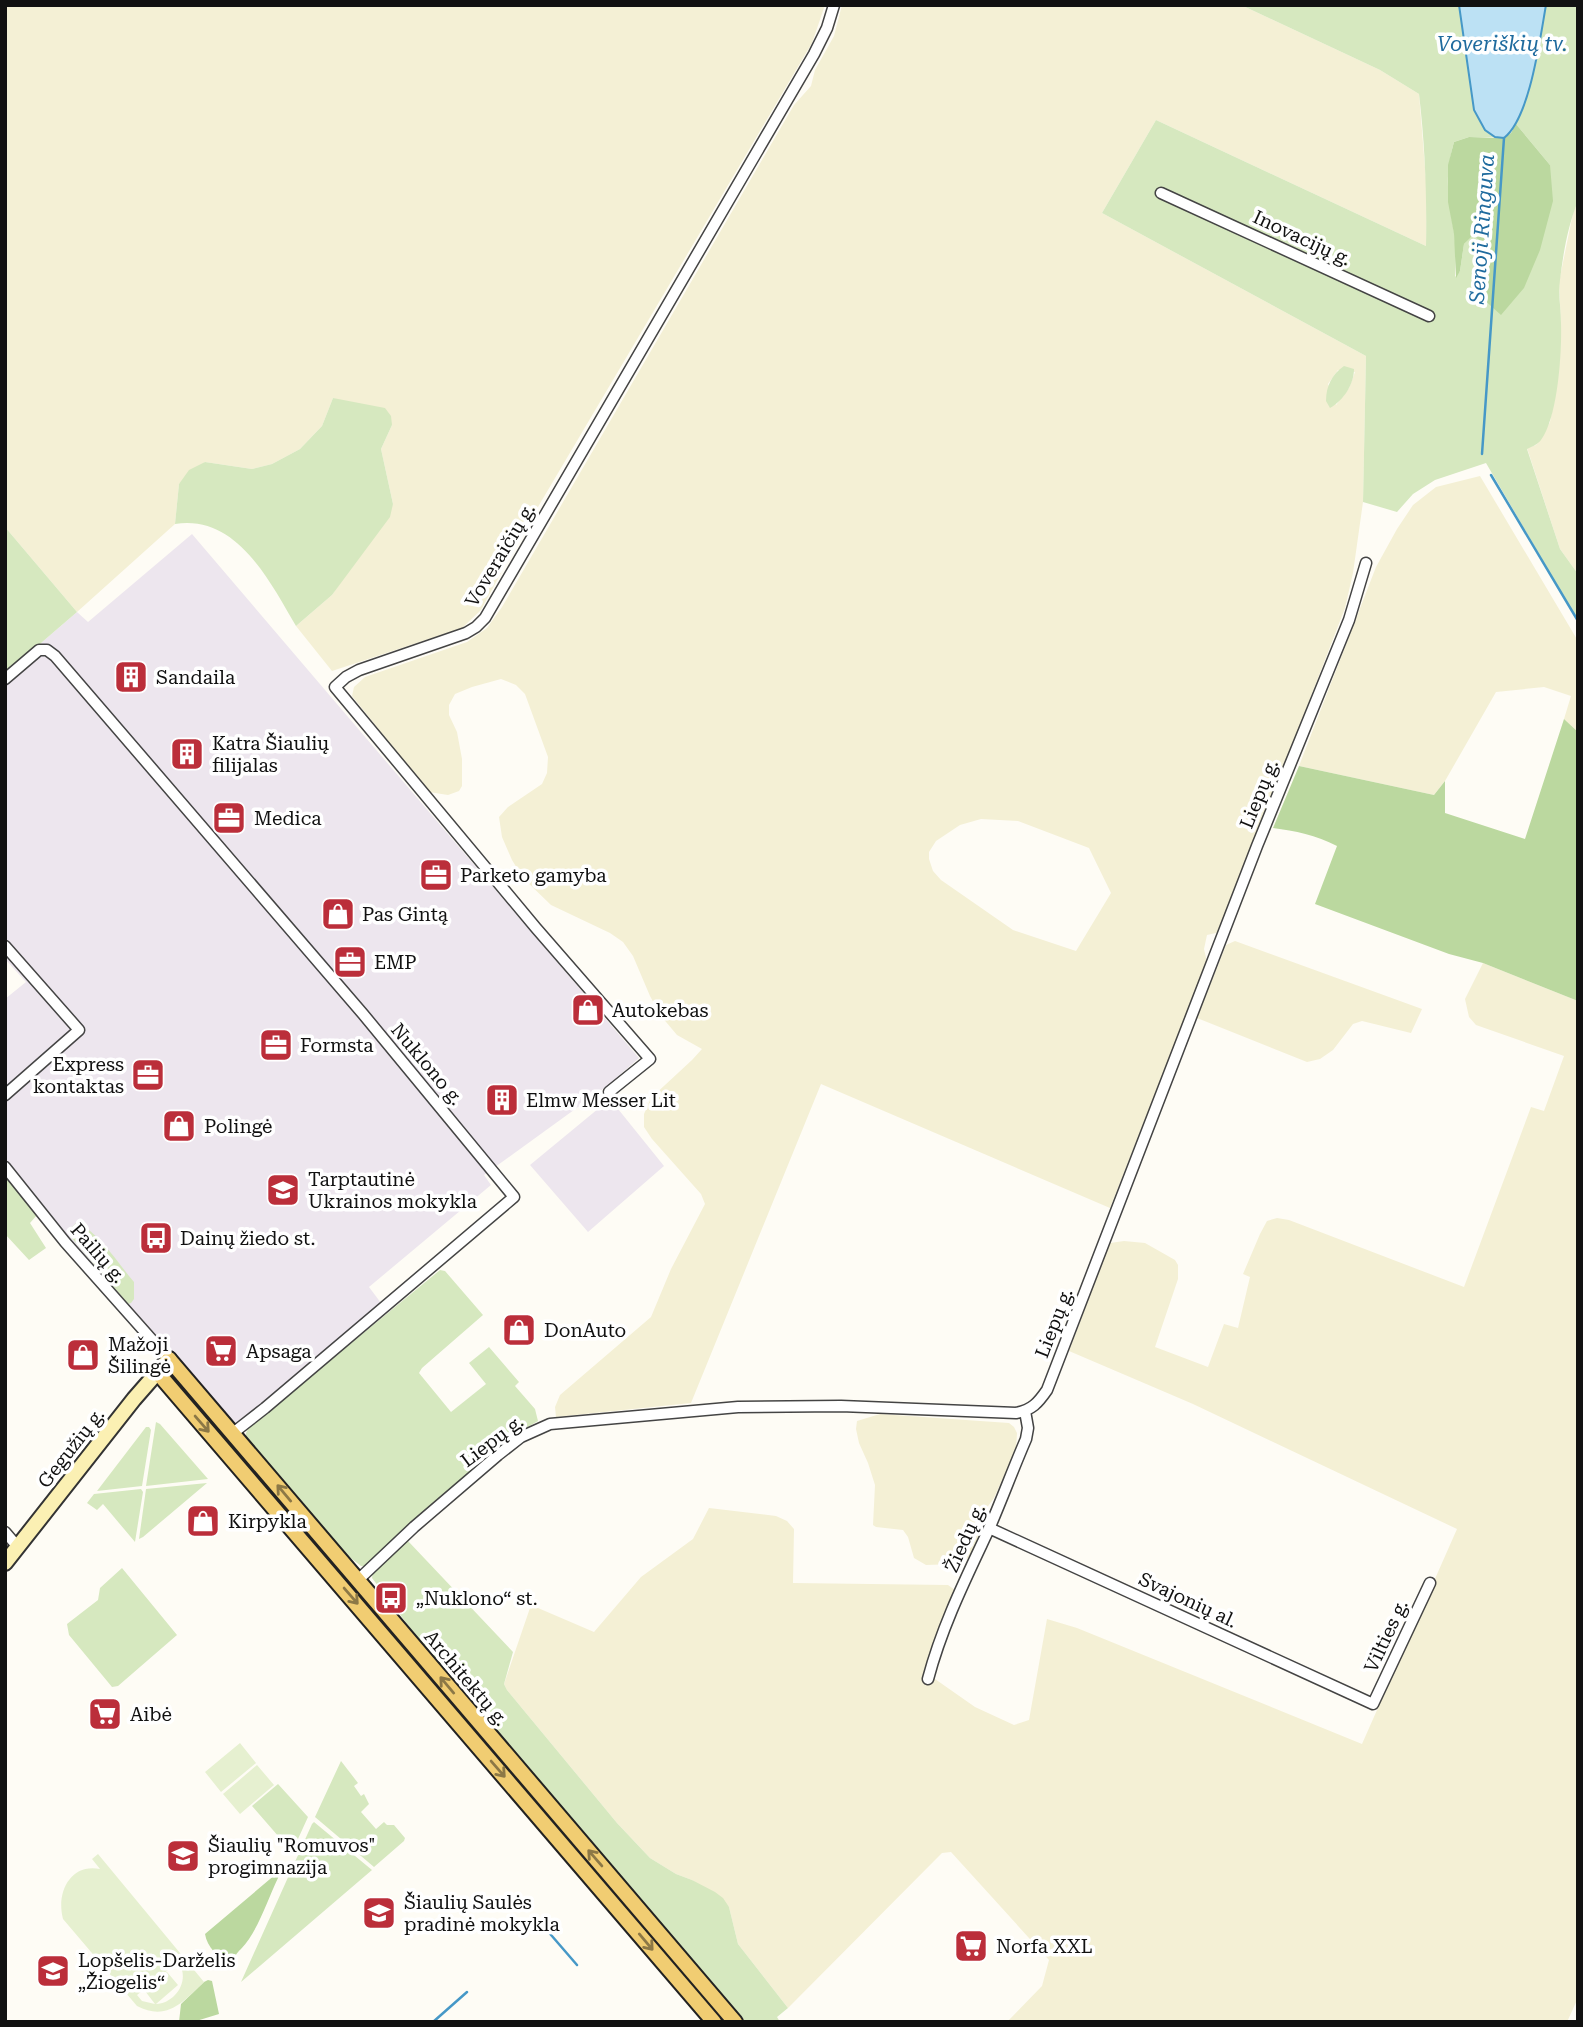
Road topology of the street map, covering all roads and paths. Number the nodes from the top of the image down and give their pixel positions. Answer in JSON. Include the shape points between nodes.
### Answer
{"nodes":[{"id":1,"x":834,"y":5,"type":"edge"},
{"id":2,"x":1161,"y":193,"type":"dead end"},
{"id":3,"x":1429,"y":316,"type":"dead end"},
{"id":4,"x":1366,"y":564,"type":"dead end"},
{"id":5,"x":5,"y":678,"type":"edge"},
{"id":6,"x":5,"y":946,"type":"edge"},
{"id":7,"x":609,"y":1092,"type":"dead end"},
{"id":8,"x":5,"y":1095,"type":"edge"},
{"id":9,"x":5,"y":1167,"type":"edge"},
{"id":10,"x":169,"y":1359,"type":"junction"},
{"id":11,"x":157,"y":1372,"type":"junction"},
{"id":12,"x":1025,"y":1411,"type":"junction"},
{"id":13,"x":233,"y":1433,"type":"junction"},
{"id":14,"x":989,"y":1528,"type":"junction"},
{"id":15,"x":5,"y":1532,"type":"edge"},
{"id":16,"x":17,"y":1546,"type":"junction"},
{"id":17,"x":5,"y":1563,"type":"edge"},
{"id":18,"x":358,"y":1580,"type":"junction"},
{"id":19,"x":1430,"y":1583,"type":"dead end"},
{"id":20,"x":928,"y":1679,"type":"dead end"},
{"id":21,"x":1373,"y":1704,"type":"joint"},
{"id":22,"x":464,"y":1705,"type":"junction"},
{"id":23,"x":452,"y":1715,"type":"junction"},
{"id":24,"x":714,"y":2022,"type":"edge"},
{"id":25,"x":735,"y":2022,"type":"edge"}],
"edges":[{"from":1,"to":7,"type":"street","name":"Voveraičių g.","via":[[814,54],[485,618],[467,634],[359,670],[335,687],[650,1059]]},
{"from":2,"to":3,"type":"street","name":"Inovacijų g."},
{"from":4,"to":12,"type":"street","name":"Liepų g.","via":[[1349,620],[1047,1390]]},
{"from":5,"to":13,"type":"street","name":"Nuklono g.","via":[[39,650],[55,656],[514,1197]]},
{"from":6,"to":8,"type":"street","via":[[79,1030]]},
{"from":9,"to":10,"type":"street","name":"Pailių g."},
{"from":10,"to":11,"type":"main road","name":"Gegužių g."},
{"from":10,"to":13,"type":"main road","name":"Architektų g."},
{"from":11,"to":16,"type":"main road","name":"Gegužių g."},
{"from":11,"to":23,"type":"main road","name":"Architektų g.","one_way":true},
{"from":12,"to":14,"type":"street","name":"Žiedų g.","via":[[1026,1439]]},
{"from":12,"to":18,"type":"street","name":"Liepų g.","via":[[738,1407],[550,1424],[521,1437],[498,1455]]},
{"from":18,"to":13,"type":"main road","name":"Architektų g.","one_way":true},
{"from":14,"to":20,"type":"street","name":"Žiedų g.","via":[[952,1610]]},
{"from":14,"to":21,"type":"street","name":"Svajonių al."},
{"from":15,"to":16,"type":"street"},
{"from":16,"to":17,"type":"main road","name":"Gegužių g."},
{"from":22,"to":18,"type":"main road","name":"Architektų g.","one_way":true},
{"from":19,"to":21,"type":"street","name":"Vilties g."},
{"from":22,"to":23,"type":"main road"},
{"from":25,"to":22,"type":"main road","name":"Architektų g.","one_way":true},
{"from":23,"to":24,"type":"main road","name":"Architektų g.","one_way":true}]}
